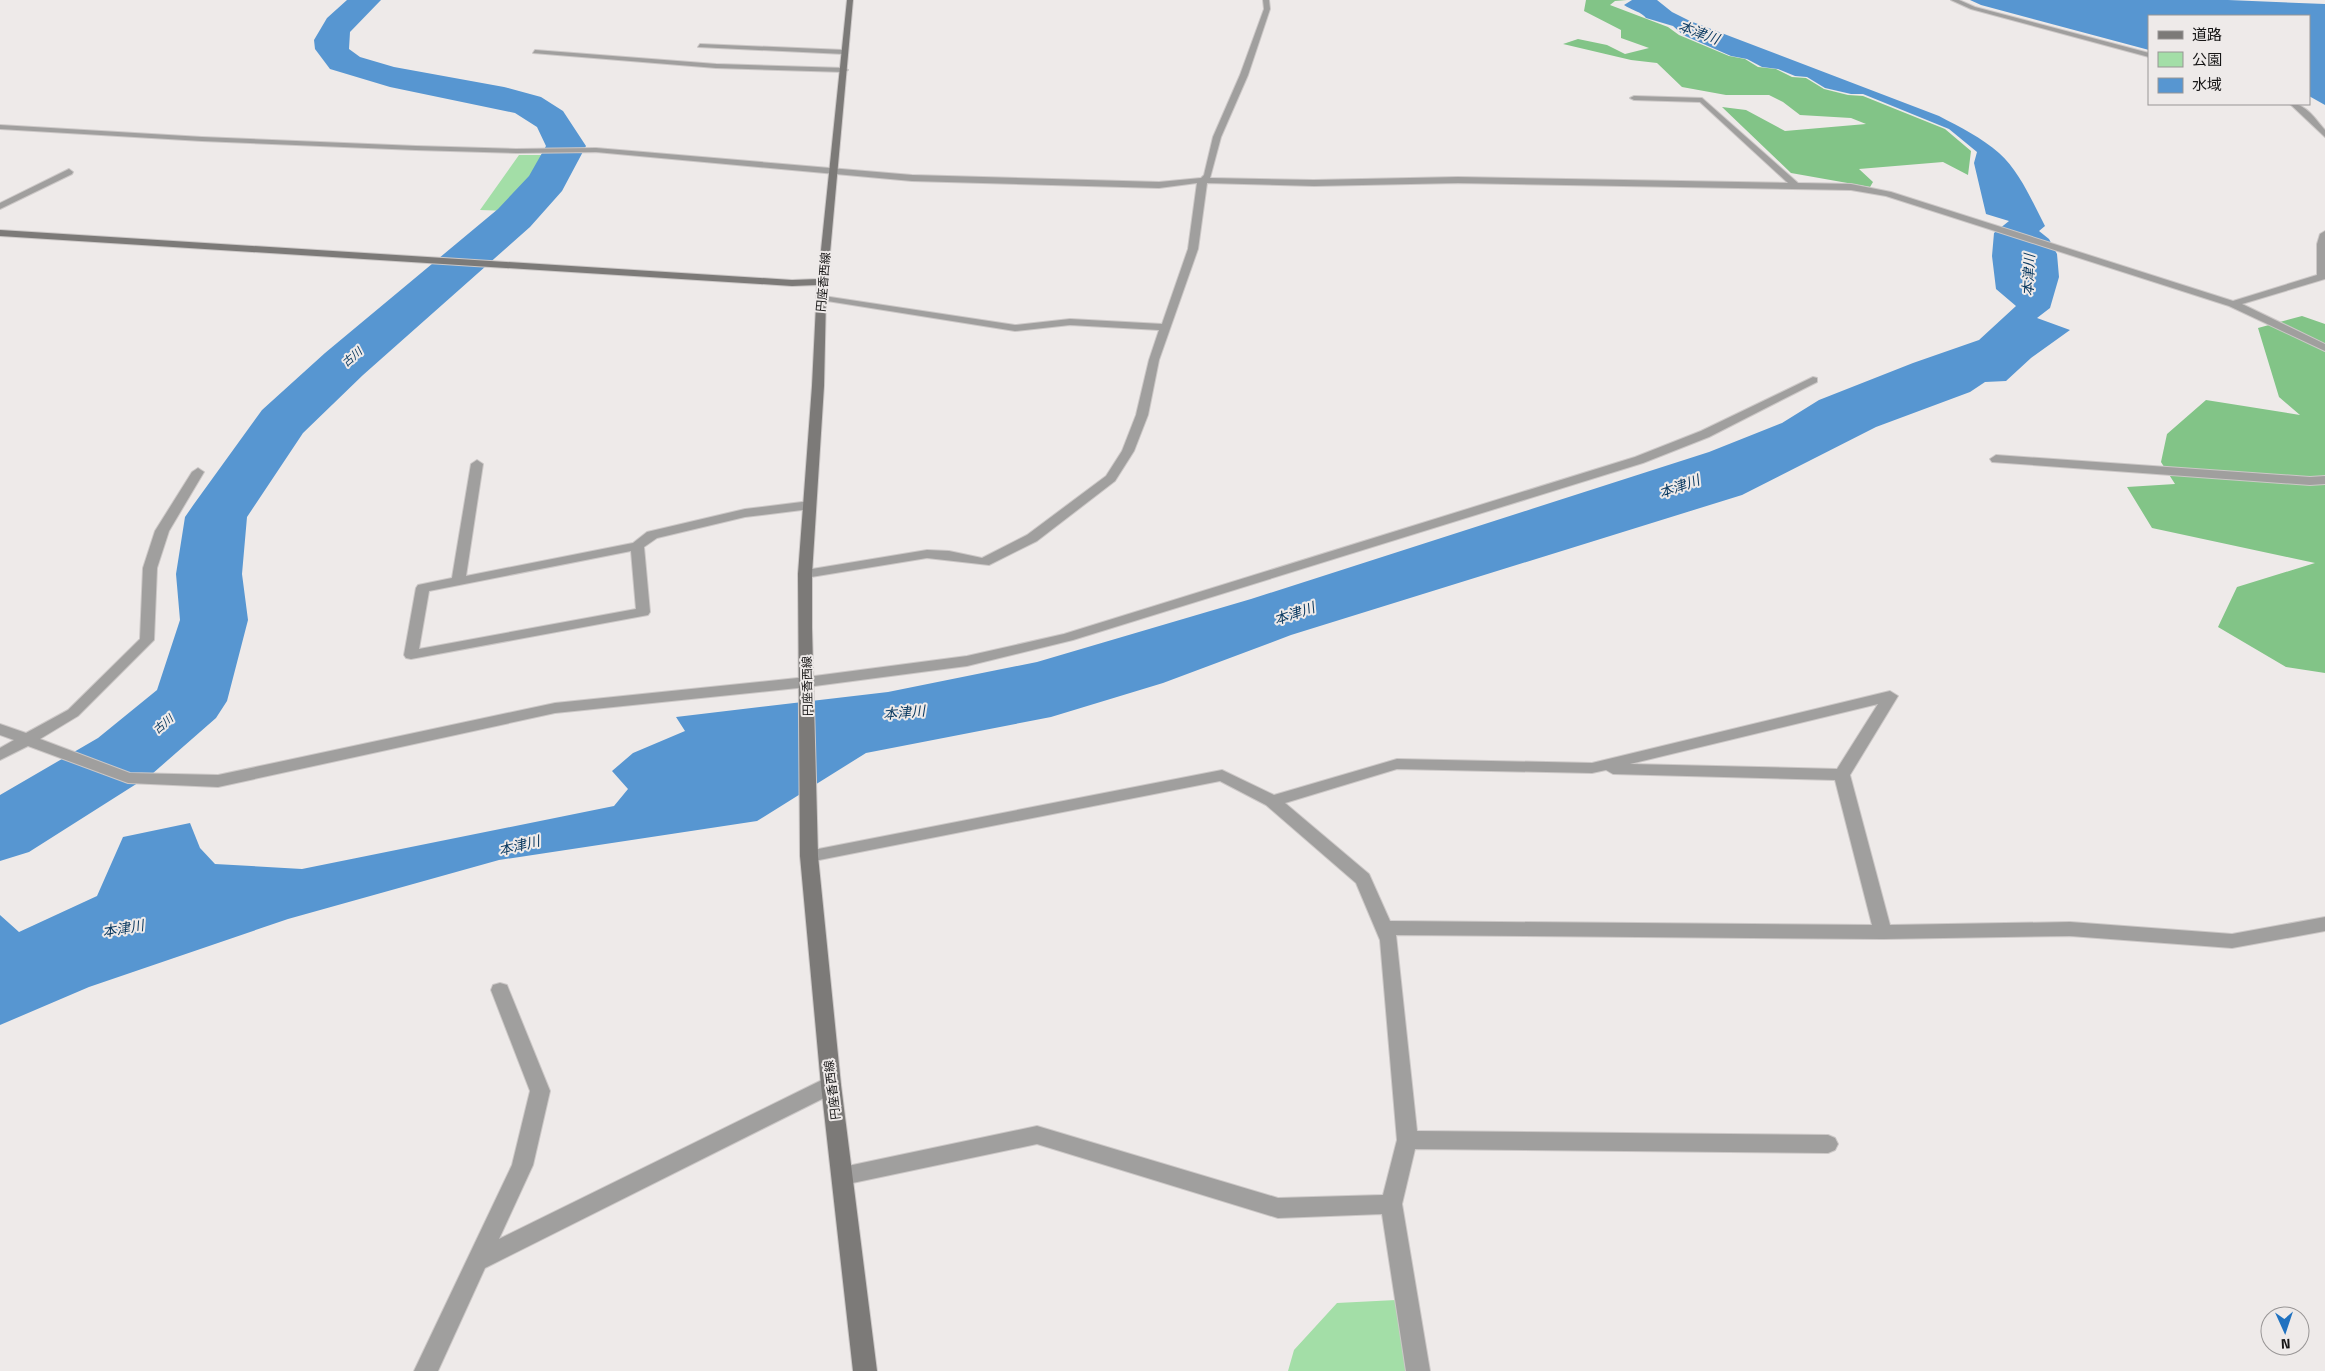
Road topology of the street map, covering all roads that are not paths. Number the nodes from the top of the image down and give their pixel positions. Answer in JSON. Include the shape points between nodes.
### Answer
{"nodes":[{"id":1,"x":850,"y":0,"type":"edge"},
{"id":2,"x":1266,"y":0,"type":"edge"},
{"id":3,"x":1954,"y":0,"type":"edge"},
{"id":4,"x":700,"y":46,"type":"dead end"},
{"id":5,"x":535,"y":52,"type":"dead end"},
{"id":6,"x":844,"y":52,"type":"junction"},
{"id":7,"x":2148,"y":55,"type":"edge"},
{"id":8,"x":844,"y":70,"type":"junction"},
{"id":9,"x":1634,"y":98,"type":"dead end"},
{"id":10,"x":2296,"y":105,"type":"edge"},
{"id":11,"x":0,"y":127,"type":"edge"},
{"id":12,"x":2325,"y":135,"type":"edge"},
{"id":13,"x":834,"y":171,"type":"junction"},
{"id":14,"x":69,"y":172,"type":"dead end"},
{"id":15,"x":1204,"y":180,"type":"junction"},
{"id":16,"x":1796,"y":186,"type":"junction"},
{"id":17,"x":0,"y":206,"type":"edge"},
{"id":18,"x":0,"y":233,"type":"edge"},
{"id":19,"x":2325,"y":234,"type":"edge"},
{"id":20,"x":823,"y":282,"type":"junction"},
{"id":21,"x":821,"y":297,"type":"junction"},
{"id":22,"x":2233,"y":304,"type":"junction"},
{"id":23,"x":1164,"y":327,"type":"junction"},
{"id":24,"x":2325,"y":348,"type":"edge"},
{"id":25,"x":1812,"y":380,"type":"dead end"},
{"id":26,"x":1996,"y":459,"type":"dead end"},
{"id":27,"x":477,"y":464,"type":"dead end"},
{"id":28,"x":198,"y":472,"type":"dead end"},
{"id":29,"x":2325,"y":480,"type":"edge"},
{"id":30,"x":810,"y":505,"type":"junction"},
{"id":31,"x":637,"y":546,"type":"junction"},
{"id":32,"x":805,"y":574,"type":"junction"},
{"id":33,"x":458,"y":582,"type":"junction"},
{"id":34,"x":807,"y":682,"type":"junction"},
{"id":35,"x":0,"y":729,"type":"edge"},
{"id":36,"x":36,"y":741,"type":"junction"},
{"id":37,"x":0,"y":755,"type":"edge"},
{"id":38,"x":1592,"y":768,"type":"junction"},
{"id":39,"x":1842,"y":775,"type":"junction"},
{"id":40,"x":1272,"y":801,"type":"junction"},
{"id":41,"x":809,"y":856,"type":"junction"},
{"id":42,"x":2325,"y":924,"type":"edge"},
{"id":43,"x":1384,"y":928,"type":"junction"},
{"id":44,"x":1883,"y":932,"type":"junction"},
{"id":45,"x":500,"y":990,"type":"dead end"},
{"id":46,"x":831,"y":1085,"type":"junction"},
{"id":47,"x":1407,"y":1140,"type":"junction"},
{"id":48,"x":1828,"y":1144,"type":"dead end"},
{"id":49,"x":843,"y":1176,"type":"junction"},
{"id":50,"x":1391,"y":1204,"type":"junction"},
{"id":51,"x":477,"y":1261,"type":"junction"},
{"id":52,"x":426,"y":1371,"type":"edge"},
{"id":53,"x":865,"y":1371,"type":"edge"},
{"id":54,"x":1418,"y":1371,"type":"edge"}],
"edges":[{"from":1,"to":6,"type":"main road","name":"円座香西線"},
{"from":2,"to":15,"type":"street","via":[[1267,9],[1244,75],[1216,137]]},
{"from":3,"to":7,"type":"street","via":[[1973,8]]},
{"from":4,"to":6,"type":"street"},
{"from":5,"to":8,"type":"street","via":[[716,66]]},
{"from":6,"to":8,"type":"main road","name":"円座香西線"},
{"from":8,"to":13,"type":"main road","name":"円座香西線"},
{"from":9,"to":16,"type":"street","via":[[1702,100]]},
{"from":10,"to":12,"type":"street"},
{"from":11,"to":13,"type":"street","via":[[202,140],[416,148],[596,150]]},
{"from":13,"to":15,"type":"street","via":[[912,178],[1121,185]]},
{"from":13,"to":20,"type":"main road","name":"円座香西線"},
{"from":14,"to":17,"type":"street"},
{"from":15,"to":16,"type":"street","via":[[1314,184],[1458,180]]},
{"from":15,"to":23,"type":"street","via":[[1200,184],[1193,249]]},
{"from":16,"to":22,"type":"street","via":[[1851,187],[1888,194]]},
{"from":18,"to":20,"type":"main road","via":[[792,283]]},
{"from":19,"to":22,"type":"street","via":[[2322,276]]},
{"from":20,"to":21,"type":"main road","name":"円座香西線"},
{"from":21,"to":23,"type":"street","via":[[1015,328],[1064,322]]},
{"from":21,"to":30,"type":"main road","name":"円座香西線"},
{"from":22,"to":24,"type":"street"},
{"from":23,"to":32,"type":"street","via":[[1142,415],[1128,451],[1111,478],[1032,538],[984,562],[927,554]]},
{"from":25,"to":34,"type":"street","via":[[1705,434],[1639,460],[1068,637],[967,661]]},
{"from":26,"to":29,"type":"street"},
{"from":27,"to":33,"type":"street"},
{"from":28,"to":36,"type":"street","via":[[162,531],[150,568],[147,640],[73,713]]},
{"from":30,"to":31,"type":"street","via":[[745,513],[652,534]]},
{"from":30,"to":32,"type":"main road","name":"円座香西線"},
{"from":31,"to":33,"type":"street"},
{"from":31,"to":33,"type":"street","via":[[643,612],[411,655],[423,588]]},
{"from":32,"to":34,"type":"main road","name":"円座香西線"},
{"from":34,"to":36,"type":"street","via":[[556,708],[218,781],[128,778]]},
{"from":34,"to":41,"type":"main road","name":"円座香西線"},
{"from":35,"to":36,"type":"street"},
{"from":36,"to":37,"type":"street"},
{"from":38,"to":39,"type":"street"},
{"from":38,"to":39,"type":"street","via":[[1890,696]]},
{"from":38,"to":40,"type":"street","via":[[1397,764]]},
{"from":39,"to":44,"type":"street"},
{"from":40,"to":41,"type":"street","via":[[1222,776]]},
{"from":40,"to":43,"type":"street","via":[[1363,879]]},
{"from":41,"to":46,"type":"main road","name":"円座香西線"},
{"from":42,"to":44,"type":"street","via":[[2232,941],[2070,929]]},
{"from":43,"to":44,"type":"street"},
{"from":43,"to":47,"type":"street","via":[[1389,940]]},
{"from":45,"to":51,"type":"street","via":[[540,1091],[522,1165]]},
{"from":46,"to":49,"type":"main road","name":"円座香西線"},
{"from":46,"to":51,"type":"street"},
{"from":47,"to":48,"type":"street"},
{"from":47,"to":50,"type":"street"},
{"from":49,"to":50,"type":"street","via":[[1036,1135],[1278,1208]]},
{"from":49,"to":53,"type":"main road","name":"円座香西線"},
{"from":50,"to":54,"type":"street"},
{"from":51,"to":52,"type":"street"}]}
